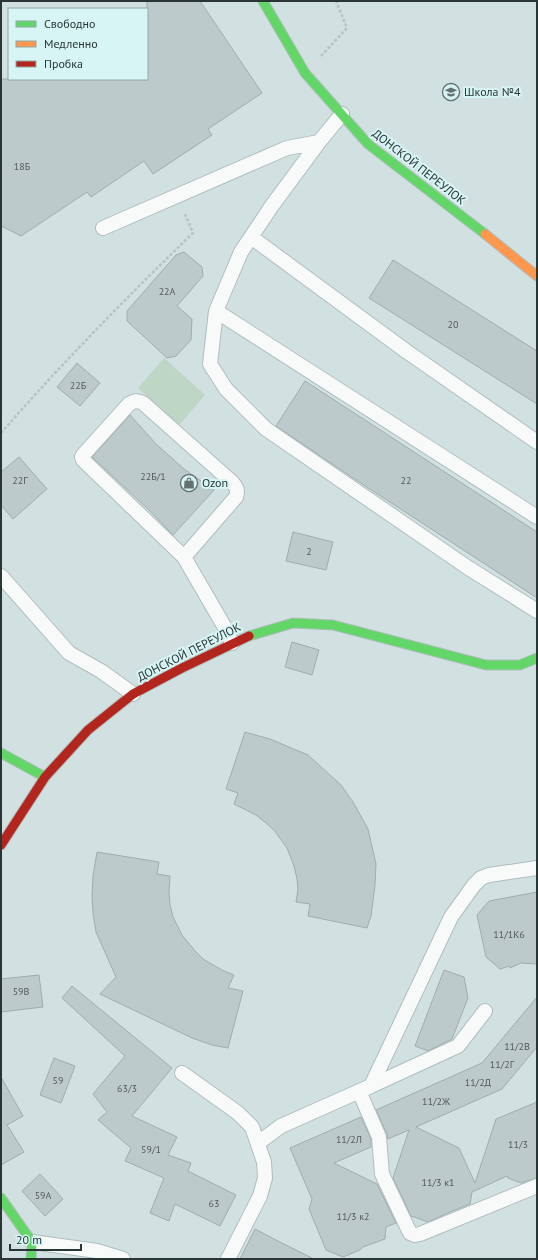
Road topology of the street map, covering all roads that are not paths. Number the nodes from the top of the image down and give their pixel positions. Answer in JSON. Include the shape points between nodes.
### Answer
{"nodes":[{"id":1,"x":262,"y":1,"type":"edge"},
{"id":2,"x":342,"y":114,"type":"junction"},
{"id":3,"x":319,"y":142,"type":"junction"},
{"id":4,"x":102,"y":228,"type":"dead end"},
{"id":5,"x":251,"y":237,"type":"junction"},
{"id":6,"x":537,"y":276,"type":"edge"},
{"id":7,"x":216,"y":311,"type":"junction"},
{"id":8,"x":537,"y":442,"type":"edge"},
{"id":9,"x":537,"y":517,"type":"edge"},
{"id":10,"x":184,"y":557,"type":"junction"},
{"id":11,"x":1,"y":576,"type":"edge"},
{"id":12,"x":537,"y":611,"type":"edge"},
{"id":13,"x":232,"y":643,"type":"junction"},
{"id":14,"x":537,"y":658,"type":"edge"},
{"id":15,"x":133,"y":694,"type":"junction"},
{"id":16,"x":1,"y":753,"type":"edge"},
{"id":17,"x":45,"y":777,"type":"junction"},
{"id":18,"x":1,"y":845,"type":"edge"},
{"id":19,"x":537,"y":868,"type":"edge"},
{"id":20,"x":485,"y":1011,"type":"dead end"},
{"id":21,"x":182,"y":1073,"type":"dead end"},
{"id":22,"x":365,"y":1089,"type":"junction"},
{"id":23,"x":258,"y":1143,"type":"junction"},
{"id":24,"x":537,"y":1186,"type":"edge"},
{"id":25,"x":1,"y":1198,"type":"edge"},
{"id":26,"x":32,"y":1242,"type":"junction"},
{"id":27,"x":32,"y":1259,"type":"edge"},
{"id":28,"x":123,"y":1259,"type":"edge"},
{"id":29,"x":228,"y":1259,"type":"edge"}],
"edges":[{"from":1,"to":2,"type":"street","name":"ДОНСКОЙ ПЕРЕУЛОК","via":[[305,73]]},
{"from":2,"to":3,"type":"lane"},
{"from":2,"to":6,"type":"street","name":"ДОНСКОЙ ПЕРЕУЛОК","via":[[368,144]]},
{"from":3,"to":4,"type":"lane","via":[[287,148]]},
{"from":3,"to":5,"type":"lane"},
{"from":5,"to":7,"type":"lane","via":[[241,252]]},
{"from":5,"to":8,"type":"lane","via":[[406,351]]},
{"from":7,"to":9,"type":"lane"},
{"from":7,"to":12,"type":"lane","via":[[210,364],[226,389],[266,429],[467,567]]},
{"from":10,"to":10,"type":"lane","via":[[82,458],[134,401],[142,403],[233,483],[238,492]]},
{"from":10,"to":13,"type":"lane"},
{"from":11,"to":15,"type":"lane","via":[[69,653],[101,671]]},
{"from":13,"to":14,"type":"street","name":"ДОНСКОЙ ПЕРЕУЛОК","via":[[250,635],[294,623],[333,625],[486,665],[520,665]]},
{"from":13,"to":15,"type":"street","name":"ДОНСКОЙ ПЕРЕУЛОК"},
{"from":15,"to":17,"type":"street","name":"ДОНСКОЙ ПЕРЕУЛОК","via":[[88,730]]},
{"from":16,"to":17,"type":"street"},
{"from":17,"to":18,"type":"street","name":"ДОНСКОЙ ПЕРЕУЛОК"},
{"from":19,"to":22,"type":"lane","via":[[489,875],[474,884],[450,917]]},
{"from":20,"to":22,"type":"lane","via":[[458,1046]]},
{"from":21,"to":23,"type":"lane","via":[[238,1113],[252,1127]]},
{"from":22,"to":23,"type":"lane","via":[[282,1126]]},
{"from":22,"to":24,"type":"lane","via":[[379,1137],[382,1174],[410,1233],[420,1234]]},
{"from":23,"to":29,"type":"lane","via":[[264,1162],[265,1178],[260,1196]]},
{"from":25,"to":26,"type":"street"},
{"from":26,"to":27,"type":"street"},
{"from":26,"to":28,"type":"lane","via":[[97,1251]]}]}
